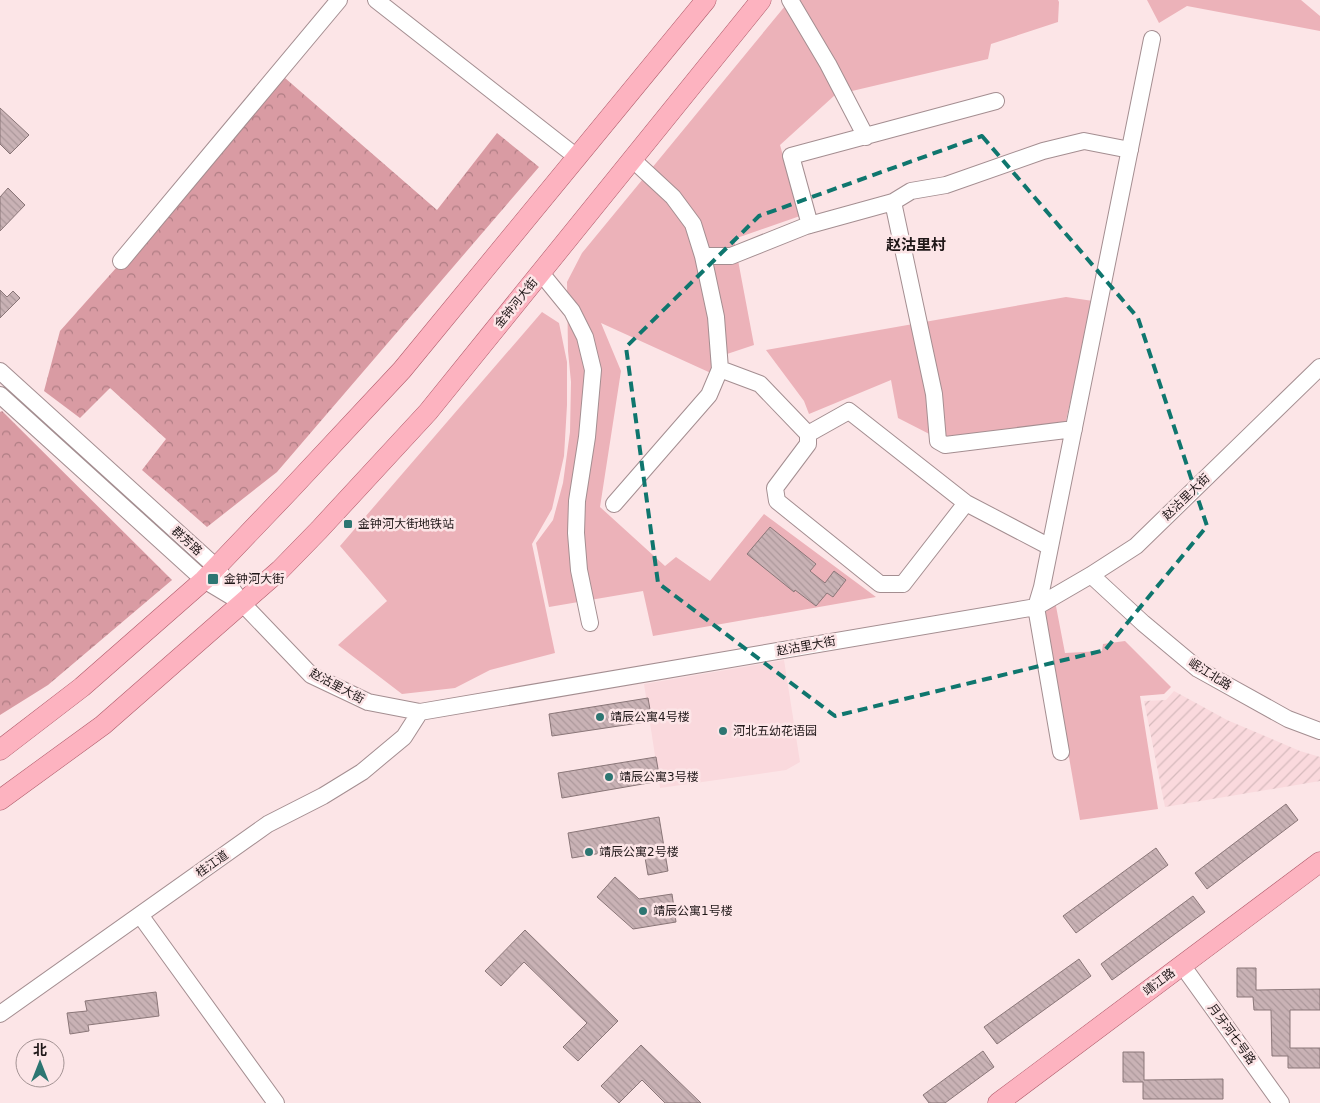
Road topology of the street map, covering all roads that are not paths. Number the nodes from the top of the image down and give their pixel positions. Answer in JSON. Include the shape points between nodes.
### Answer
{"nodes":[{"id":1,"x":339,"y":0,"type":"edge"},
{"id":2,"x":376,"y":0,"type":"edge"},
{"id":3,"x":706,"y":0,"type":"edge"},
{"id":4,"x":761,"y":0,"type":"edge"},
{"id":5,"x":790,"y":0,"type":"edge"},
{"id":6,"x":1152,"y":39,"type":"dead end"},
{"id":7,"x":996,"y":101,"type":"dead end"},
{"id":8,"x":866,"y":137,"type":"junction"},
{"id":9,"x":1130,"y":150,"type":"junction"},
{"id":10,"x":578,"y":158,"type":"junction"},
{"id":11,"x":632,"y":159,"type":"junction"},
{"id":12,"x":893,"y":202,"type":"junction"},
{"id":13,"x":810,"y":225,"type":"junction"},
{"id":14,"x":703,"y":256,"type":"junction"},
{"id":15,"x":121,"y":262,"type":"dead end"},
{"id":16,"x":541,"y":273,"type":"junction"},
{"id":17,"x":1320,"y":367,"type":"edge"},
{"id":18,"x":720,"y":370,"type":"junction"},
{"id":19,"x":0,"y":371,"type":"edge"},
{"id":20,"x":0,"y":395,"type":"edge"},
{"id":21,"x":1074,"y":429,"type":"junction"},
{"id":22,"x":808,"y":434,"type":"junction"},
{"id":23,"x":966,"y":503,"type":"junction"},
{"id":24,"x":614,"y":504,"type":"dead end"},
{"id":25,"x":1050,"y":547,"type":"junction"},
{"id":26,"x":210,"y":574,"type":"junction"},
{"id":27,"x":1092,"y":575,"type":"junction"},
{"id":28,"x":242,"y":603,"type":"junction"},
{"id":29,"x":1036,"y":607,"type":"junction"},
{"id":30,"x":590,"y":623,"type":"dead end"},
{"id":31,"x":420,"y":712,"type":"junction"},
{"id":32,"x":1320,"y":731,"type":"edge"},
{"id":33,"x":0,"y":750,"type":"edge"},
{"id":34,"x":1061,"y":752,"type":"dead end"},
{"id":35,"x":0,"y":800,"type":"edge"},
{"id":36,"x":1320,"y":862,"type":"edge"},
{"id":37,"x":1320,"y":876,"type":"edge"},
{"id":38,"x":140,"y":915,"type":"junction"},
{"id":39,"x":1185,"y":970,"type":"junction"},
{"id":40,"x":0,"y":1014,"type":"edge"},
{"id":41,"x":276,"y":1103,"type":"edge"},
{"id":42,"x":998,"y":1103,"type":"edge"},
{"id":43,"x":1016,"y":1103,"type":"edge"},
{"id":44,"x":1281,"y":1103,"type":"edge"}],
"edges":[{"from":1,"to":15,"type":"street"},
{"from":2,"to":10,"type":"street"},
{"from":3,"to":10,"type":"main road"},
{"from":4,"to":11,"type":"main road","name":"金钟河大街"},
{"from":5,"to":8,"type":"street"},
{"from":6,"to":9,"type":"street"},
{"from":7,"to":8,"type":"street"},
{"from":8,"to":13,"type":"street","via":[[791,156]]},
{"from":9,"to":12,"type":"street","via":[[1084,141],[1043,151],[946,185],[911,191]]},
{"from":9,"to":21,"type":"street"},
{"from":10,"to":26,"type":"main road","via":[[402,370]]},
{"from":11,"to":14,"type":"street","via":[[678,203],[692,224]]},
{"from":11,"to":16,"type":"main road","name":"金钟河大街"},
{"from":12,"to":13,"type":"street"},
{"from":12,"to":21,"type":"street","via":[[934,394],[938,441],[945,445]]},
{"from":13,"to":14,"type":"street","via":[[731,256]]},
{"from":14,"to":18,"type":"street","via":[[716,317]]},
{"from":16,"to":28,"type":"main road","name":"金钟河大街","via":[[428,412],[319,530]]},
{"from":16,"to":30,"type":"street","via":[[572,311],[585,337],[593,370],[576,533],[579,570]]},
{"from":17,"to":27,"type":"street","name":"赵沽里大街","via":[[1136,546]]},
{"from":18,"to":22,"type":"street","via":[[760,384]]},
{"from":18,"to":24,"type":"street","via":[[709,395]]},
{"from":19,"to":26,"type":"street","name":"群芳路"},
{"from":20,"to":26,"type":"street","name":"群芳路"},
{"from":21,"to":25,"type":"street"},
{"from":22,"to":23,"type":"street","via":[[849,411]]},
{"from":22,"to":23,"type":"street","via":[[808,444],[775,488],[777,501],[880,584],[903,584]]},
{"from":23,"to":25,"type":"street"},
{"from":25,"to":29,"type":"street"},
{"from":26,"to":28,"type":"street","name":"群芳路"},
{"from":26,"to":33,"type":"main road","via":[[82,688]]},
{"from":27,"to":29,"type":"street","name":"赵沽里大街"},
{"from":27,"to":32,"type":"street","name":"岷江北路","via":[[1198,669],[1288,719]]},
{"from":28,"to":31,"type":"street","name":"赵沽里大街","via":[[311,675],[368,702]]},
{"from":28,"to":35,"type":"main road","name":"金钟河大街","via":[[103,725]]},
{"from":29,"to":31,"type":"street","name":"赵沽里大街"},
{"from":29,"to":34,"type":"street"},
{"from":31,"to":38,"type":"street","name":"桂江道","via":[[404,737],[362,772],[268,824]]},
{"from":36,"to":39,"type":"main road","name":"靖江路"},
{"from":37,"to":39,"type":"main road","name":"靖江路"},
{"from":38,"to":40,"type":"street","name":"桂江道"},
{"from":38,"to":41,"type":"street"},
{"from":39,"to":42,"type":"main road","name":"靖江路"},
{"from":39,"to":43,"type":"main road","name":"靖江路"},
{"from":39,"to":44,"type":"street","name":"月牙河七号路"}]}
